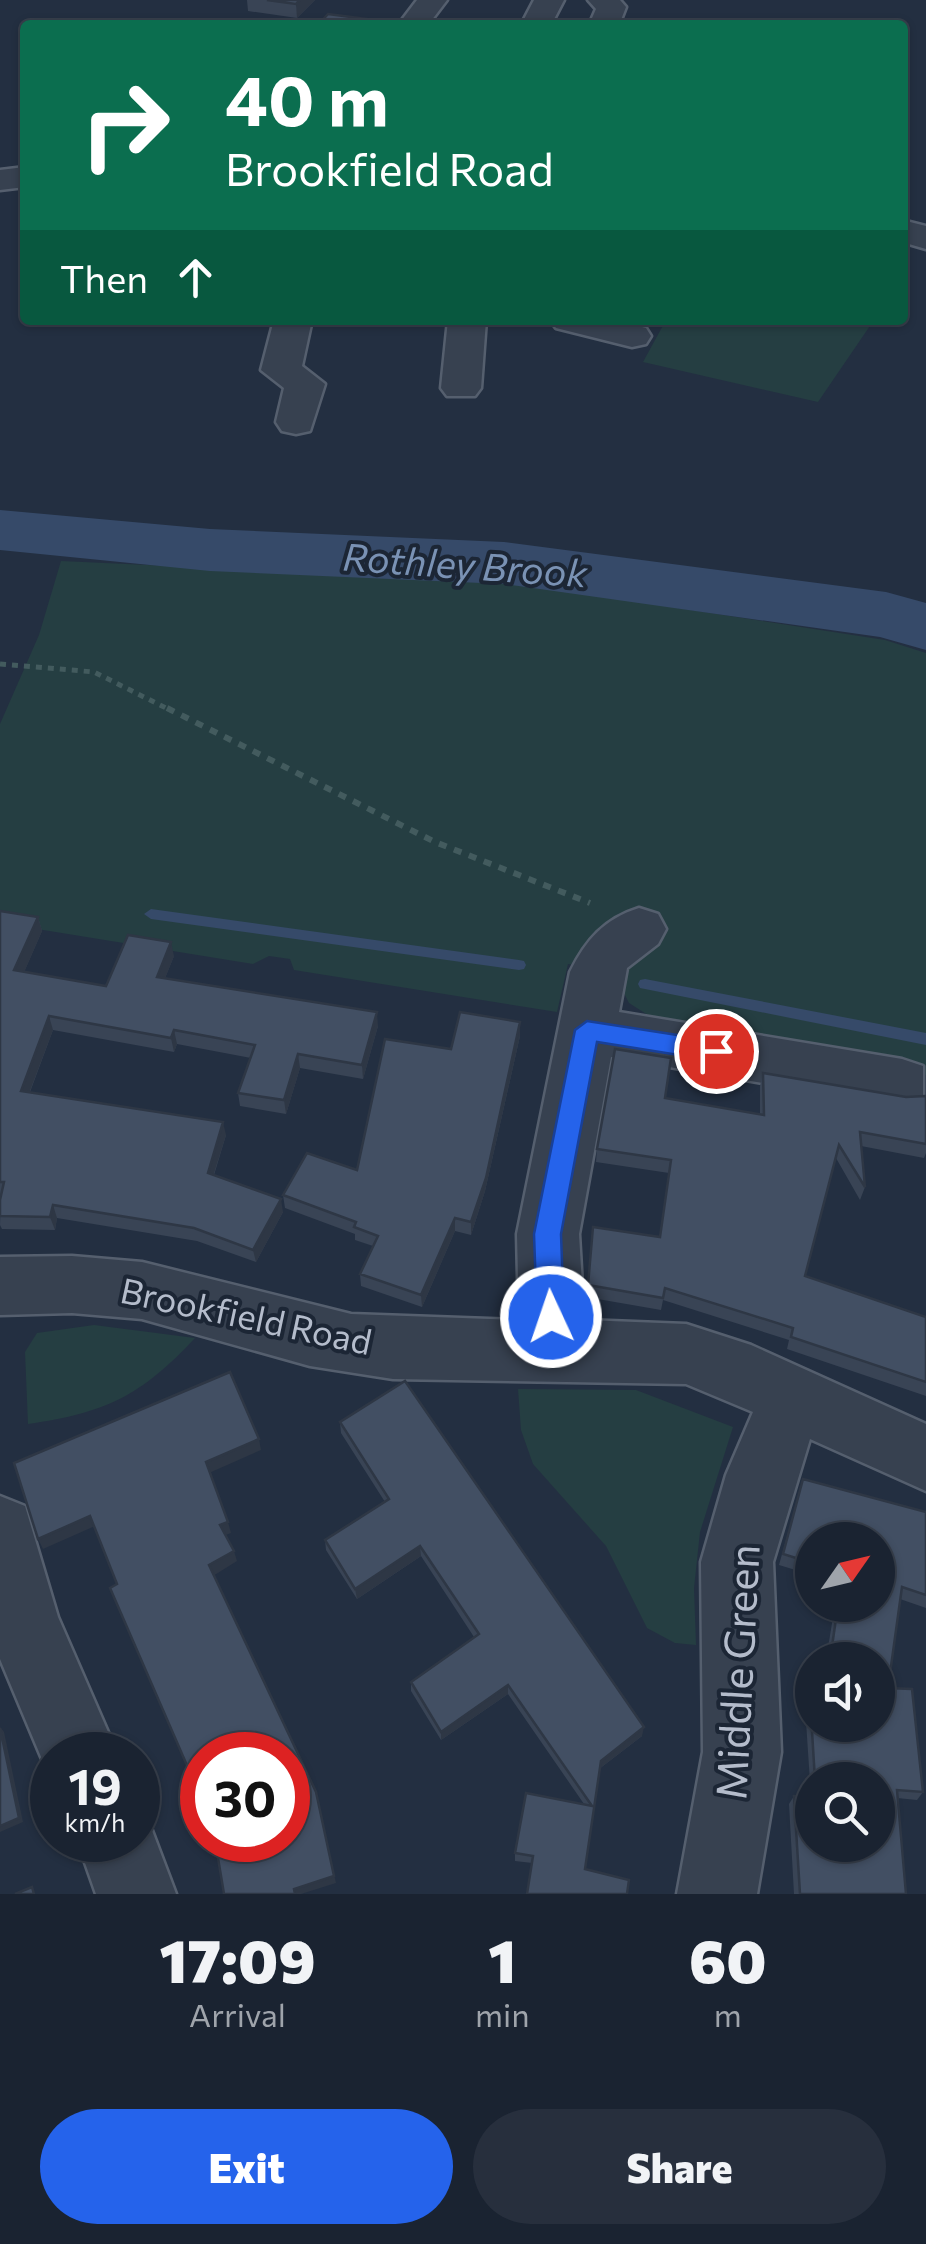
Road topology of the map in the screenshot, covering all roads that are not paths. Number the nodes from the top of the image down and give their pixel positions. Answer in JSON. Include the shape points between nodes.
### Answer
{"nodes":[{"id":1,"x":432,"y":0,"type":"edge"},
{"id":2,"x":602,"y":0,"type":"edge"},
{"id":3,"x":417,"y":20,"type":"edge"},
{"id":4,"x":606,"y":20,"type":"edge"},
{"id":5,"x":292,"y":325,"type":"edge"},
{"id":6,"x":467,"y":325,"type":"edge"},
{"id":7,"x":589,"y":325,"type":"edge"},
{"id":8,"x":632,"y":336,"type":"dead end"},
{"id":9,"x":471,"y":379,"type":"dead end"},
{"id":10,"x":296,"y":422,"type":"dead end"},
{"id":11,"x":639,"y":928,"type":"dead end"},
{"id":12,"x":607,"y":1023,"type":"junction"},
{"id":13,"x":902,"y":1083,"type":"dead end"},
{"id":14,"x":0,"y":1286,"type":"edge"},
{"id":15,"x":553,"y":1350,"type":"junction"},
{"id":16,"x":792,"y":1398,"type":"junction"},
{"id":17,"x":926,"y":1458,"type":"edge"},
{"id":18,"x":0,"y":1531,"type":"edge"},
{"id":19,"x":18,"y":1660,"type":"edge"},
{"id":20,"x":64,"y":1732,"type":"edge"},
{"id":21,"x":125,"y":1862,"type":"edge"},
{"id":22,"x":136,"y":1894,"type":"edge"},
{"id":23,"x":717,"y":1894,"type":"edge"}],
"edges":[{"from":1,"to":3,"type":"street"},
{"from":2,"to":4,"type":"street","via":[[612,7]]},
{"from":5,"to":10,"type":"street","via":[[281,370],[305,384]]},
{"from":6,"to":9,"type":"street"},
{"from":7,"to":8,"type":"street"},
{"from":11,"to":12,"type":"street","via":[[606,954]]},
{"from":12,"to":13,"type":"street"},
{"from":12,"to":15,"type":"street","via":[[548,1234]]},
{"from":14,"to":15,"type":"street","name":"Brookfield Road","via":[[127,1288],[308,1336],[403,1350]]},
{"from":15,"to":16,"type":"street","name":"Brookfield Road","via":[[686,1354]]},
{"from":16,"to":17,"type":"street","name":"Brookfield Road"},
{"from":16,"to":23,"type":"street","name":"Middle Green","via":[[737,1562],[742,1752]]},
{"from":18,"to":19,"type":"street"},
{"from":19,"to":20,"type":"street"},
{"from":21,"to":22,"type":"street"}]}
